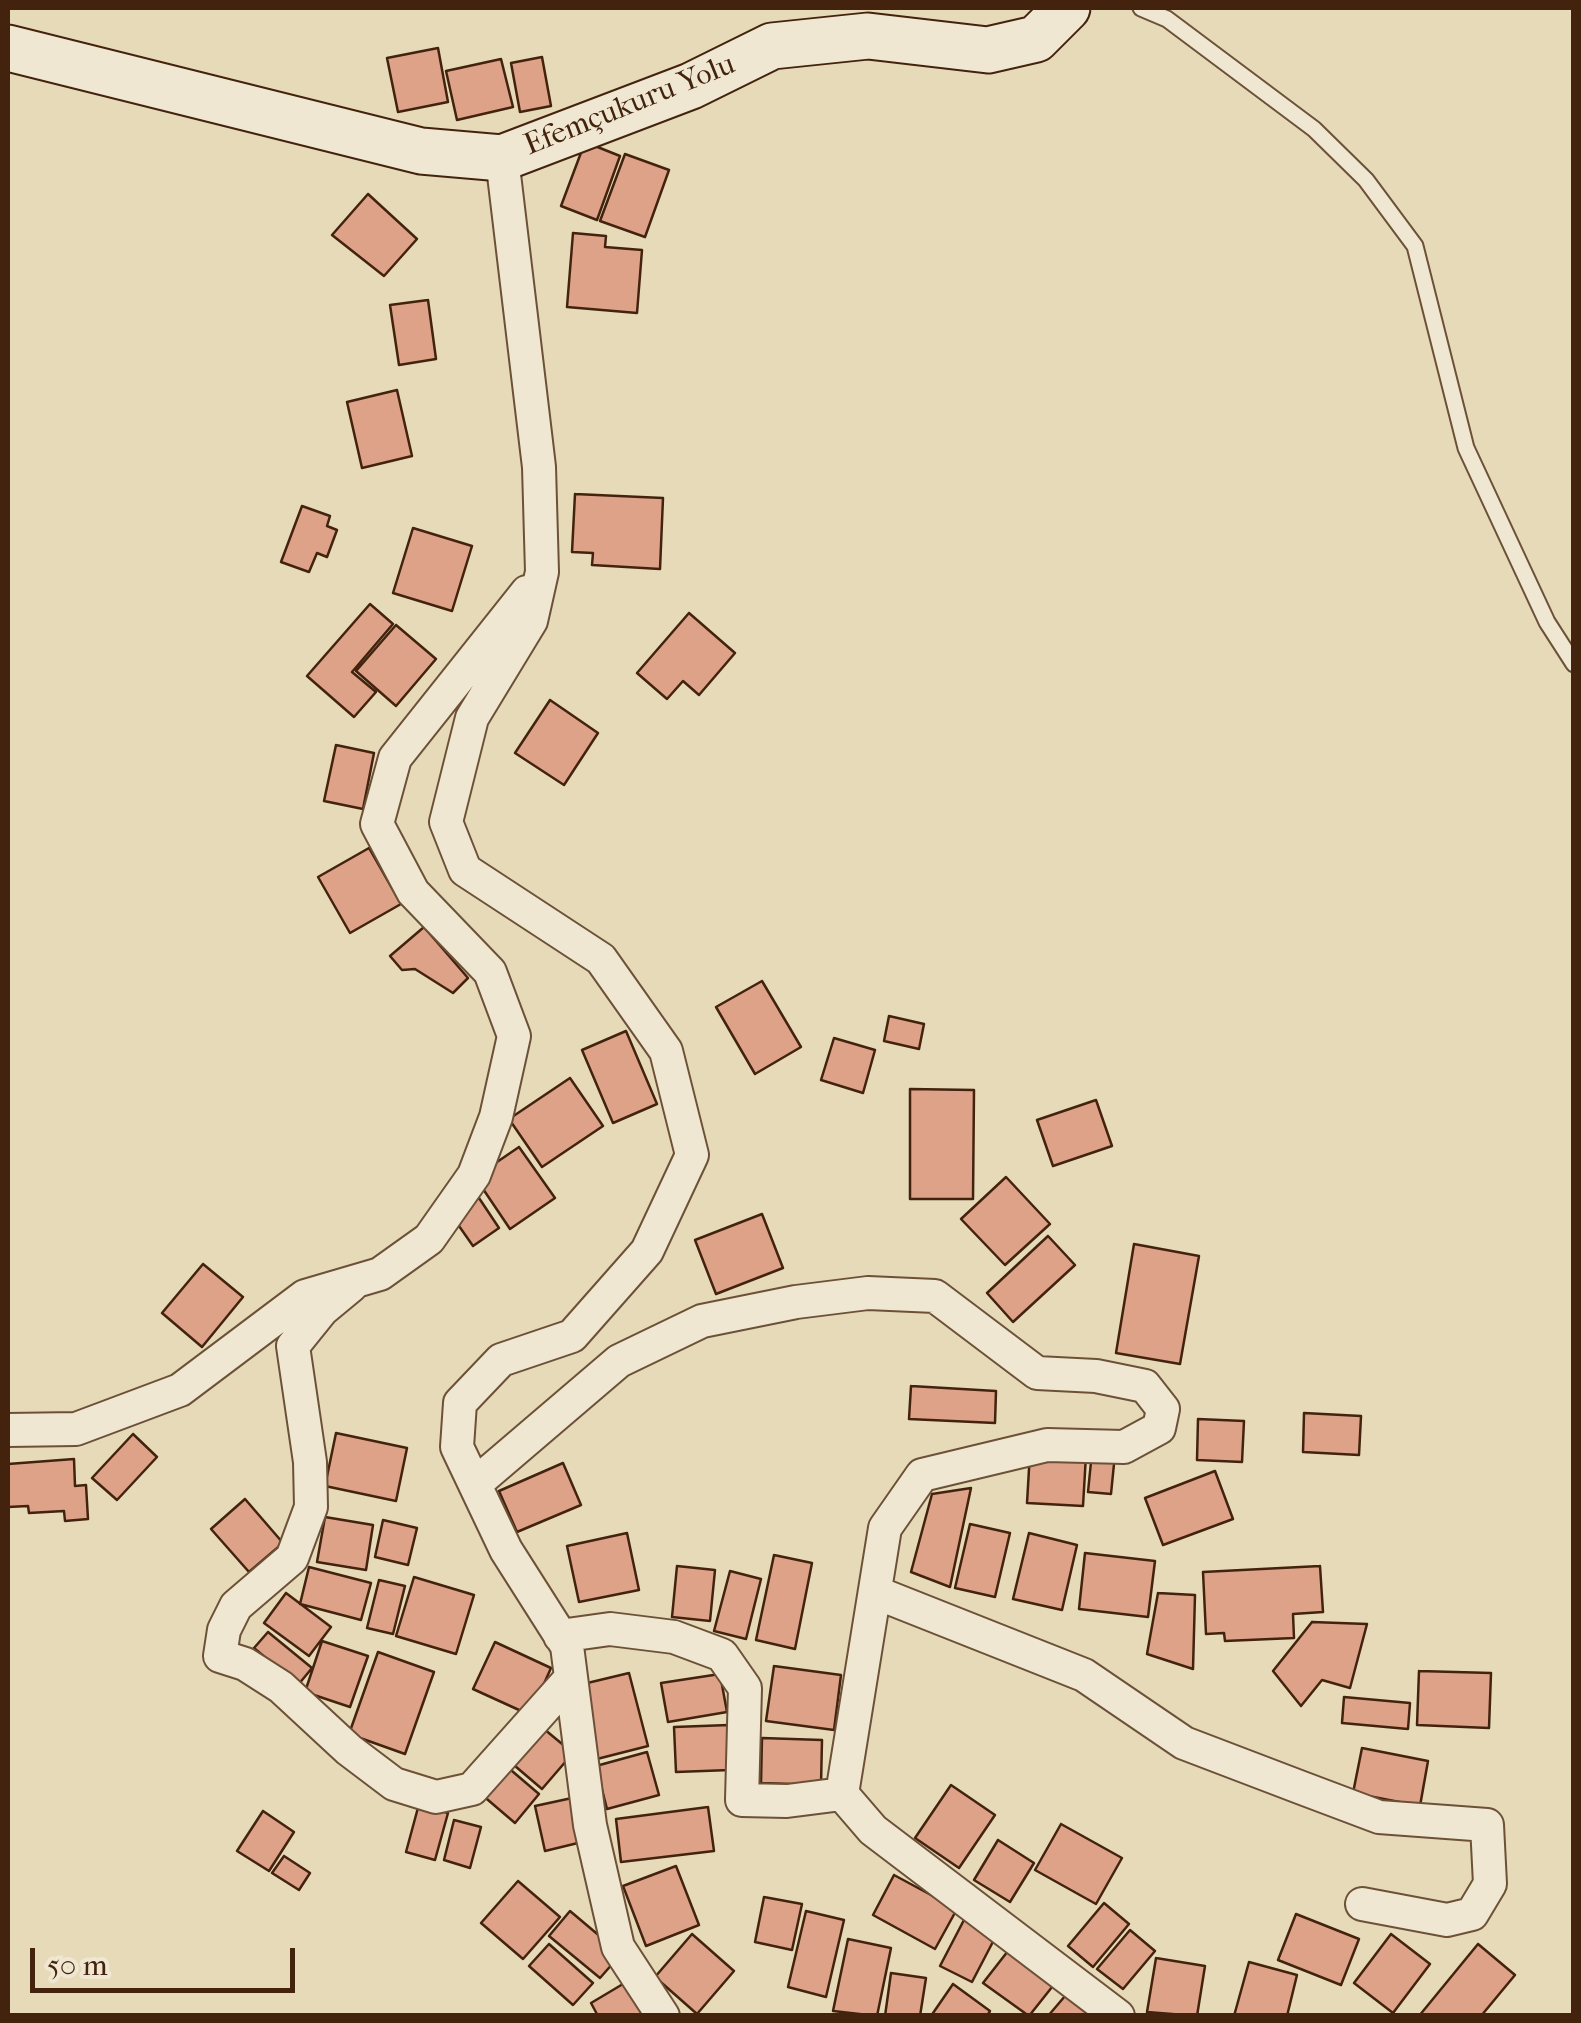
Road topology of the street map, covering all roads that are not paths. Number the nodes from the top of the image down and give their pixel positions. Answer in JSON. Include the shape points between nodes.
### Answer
{"nodes":[{"id":1,"x":1067,"y":8,"type":"edge"},
{"id":2,"x":1141,"y":8,"type":"edge"},
{"id":3,"x":8,"y":48,"type":"edge"},
{"id":4,"x":502,"y":158,"type":"junction"},
{"id":5,"x":542,"y":572,"type":"junction"},
{"id":6,"x":1574,"y":664,"type":"edge"},
{"id":7,"x":358,"y":1280,"type":"junction"},
{"id":8,"x":8,"y":1430,"type":"edge"},
{"id":9,"x":475,"y":1484,"type":"junction"},
{"id":10,"x":878,"y":1593,"type":"junction"},
{"id":11,"x":560,"y":1636,"type":"junction"},
{"id":12,"x":570,"y":1678,"type":"junction"},
{"id":13,"x":842,"y":1794,"type":"junction"},
{"id":14,"x":1362,"y":1904,"type":"dead end"},
{"id":15,"x":663,"y":2016,"type":"edge"},
{"id":16,"x":1118,"y":2016,"type":"edge"}],
"edges":[{"from":1,"to":4,"type":"street","name":"Efemçukuru Yolu","via":[[1036,39],[988,50],[868,36],[772,46],[691,86]]},
{"from":2,"to":6,"type":"lane","via":[[1167,20],[1314,129],[1366,180],[1415,246],[1466,448]]},
{"from":3,"to":4,"type":"street","name":"Efemçukuru Yolu","via":[[420,151]]},
{"from":4,"to":5,"type":"street","via":[[539,467]]},
{"from":5,"to":7,"type":"street","via":[[395,758],[377,824],[413,892],[490,972],[514,1036],[496,1117],[474,1175],[429,1239],[380,1274]]},
{"from":5,"to":9,"type":"street","via":[[531,621],[472,718],[446,822],[465,870],[601,959],[666,1051],[692,1155],[647,1251],[572,1336],[501,1360],[460,1403],[456,1447]]},
{"from":7,"to":8,"type":"street","via":[[305,1296],[180,1390],[76,1429]]},
{"from":7,"to":12,"type":"street","via":[[294,1346],[311,1507],[292,1558],[236,1606],[220,1656],[281,1686],[394,1784],[436,1797],[472,1789]]},
{"from":9,"to":10,"type":"street","via":[[619,1361],[702,1321],[868,1294],[935,1296],[1037,1373],[1145,1386],[1162,1409],[1159,1428],[1124,1447],[1047,1445],[922,1475],[884,1528]]},
{"from":9,"to":11,"type":"street","via":[[506,1550]]},
{"from":10,"to":13,"type":"street"},
{"from":10,"to":14,"type":"street","via":[[1084,1676],[1184,1742],[1317,1794],[1380,1817],[1487,1825],[1490,1884],[1472,1914],[1446,1920]]},
{"from":11,"to":12,"type":"street"},
{"from":11,"to":13,"type":"street","via":[[610,1629],[674,1637],[722,1654],[745,1688],[742,1800]]},
{"from":12,"to":15,"type":"street","via":[[590,1824],[618,1948]]},
{"from":13,"to":16,"type":"street","via":[[872,1830]]}]}
